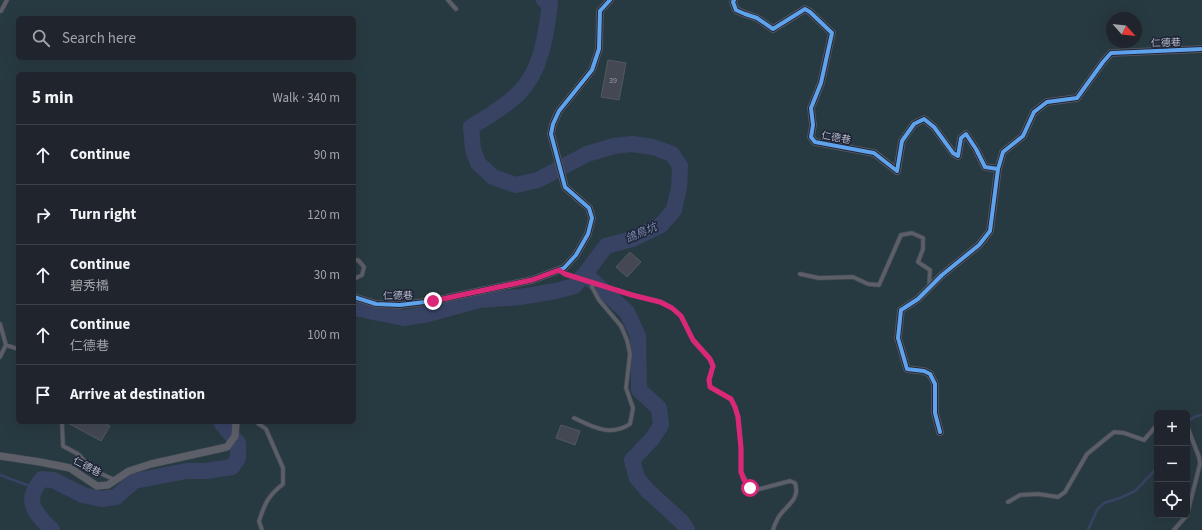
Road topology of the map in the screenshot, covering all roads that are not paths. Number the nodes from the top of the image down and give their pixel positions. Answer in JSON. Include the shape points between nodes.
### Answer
{"nodes":[{"id":1,"x":6,"y":0,"type":"edge"},
{"id":2,"x":448,"y":0,"type":"edge"},
{"id":3,"x":610,"y":0,"type":"edge"},
{"id":4,"x":734,"y":0,"type":"edge"},
{"id":5,"x":456,"y":9,"type":"dead end"},
{"id":6,"x":0,"y":11,"type":"edge"},
{"id":7,"x":1202,"y":49,"type":"edge"},
{"id":8,"x":998,"y":170,"type":"junction"},
{"id":9,"x":356,"y":260,"type":"edge"},
{"id":10,"x":562,"y":272,"type":"junction"},
{"id":11,"x":800,"y":274,"type":"dead end"},
{"id":12,"x":356,"y":278,"type":"edge"},
{"id":13,"x":593,"y":282,"type":"junction"},
{"id":14,"x":929,"y":288,"type":"junction"},
{"id":15,"x":356,"y":297,"type":"edge"},
{"id":16,"x":0,"y":324,"type":"edge"},
{"id":17,"x":6,"y":345,"type":"junction"},
{"id":18,"x":16,"y":348,"type":"edge"},
{"id":19,"x":0,"y":357,"type":"edge"},
{"id":20,"x":574,"y":418,"type":"dead end"},
{"id":21,"x":62,"y":424,"type":"edge"},
{"id":22,"x":236,"y":424,"type":"edge"},
{"id":23,"x":259,"y":424,"type":"edge"},
{"id":24,"x":1154,"y":428,"type":"edge"},
{"id":25,"x":940,"y":432,"type":"dead end"},
{"id":26,"x":1190,"y":434,"type":"edge"},
{"id":27,"x":0,"y":456,"type":"edge"},
{"id":28,"x":115,"y":480,"type":"junction"},
{"id":29,"x":1008,"y":502,"type":"dead end"},
{"id":30,"x":1190,"y":503,"type":"edge"},
{"id":31,"x":1184,"y":518,"type":"edge"},
{"id":32,"x":262,"y":530,"type":"edge"},
{"id":33,"x":773,"y":530,"type":"edge"},
{"id":34,"x":1174,"y":530,"type":"edge"}],
"edges":[{"from":1,"to":6,"type":"lane"},
{"from":2,"to":5,"type":"lane"},
{"from":3,"to":10,"type":"street","name":"仁德巷","via":[[600,11],[599,49],[592,70],[559,111],[551,134],[565,187],[589,208],[592,218],[588,234],[576,256]]},
{"from":4,"to":8,"type":"street","name":"仁德巷","via":[[736,10],[757,18],[773,29],[805,9],[832,33],[821,83],[811,108],[811,137],[815,142],[874,153],[897,171],[902,140],[914,124],[924,119],[934,127],[953,153],[958,156],[961,138],[966,134],[985,167]]},
{"from":7,"to":8,"type":"street","name":"仁德巷","via":[[1111,53],[1078,98],[1047,102],[1034,112],[1022,136],[1003,152]]},
{"from":8,"to":14,"type":"street","name":"仁德巷","via":[[990,231],[979,245]]},
{"from":9,"to":12,"type":"lane","via":[[364,267],[362,275]]},
{"from":10,"to":13,"type":"lane"},
{"from":10,"to":15,"type":"street","name":"仁德巷","via":[[433,301],[400,305],[376,304]]},
{"from":11,"to":14,"type":"lane","via":[[819,278],[853,277],[868,284],[879,285],[901,235],[912,233],[923,238],[923,249],[918,262],[930,270]]},
{"from":13,"to":20,"type":"lane","via":[[592,287],[599,300],[621,326],[627,340],[630,354],[626,388],[633,408],[630,424],[621,430],[597,429]]},
{"from":13,"to":33,"type":"lane","via":[[660,302],[681,316],[693,340],[713,366],[710,387],[731,399],[735,407],[744,480],[750,488],[756,490],[790,480],[795,483],[797,488],[794,500],[778,517]]},
{"from":14,"to":25,"type":"street","name":"仁德巷","via":[[901,310],[898,338],[907,369],[930,374],[936,384],[935,413]]},
{"from":16,"to":17,"type":"lane"},
{"from":17,"to":18,"type":"lane"},
{"from":17,"to":19,"type":"lane"},
{"from":21,"to":28,"type":"lane","via":[[63,446],[78,454],[93,470]]},
{"from":22,"to":28,"type":"street","name":"仁德巷","via":[[235,436],[227,447],[151,464],[129,471]]},
{"from":23,"to":32,"type":"lane","via":[[266,429],[283,468],[283,484],[265,503],[259,521]]},
{"from":24,"to":29,"type":"lane","via":[[1144,440],[1114,432],[1087,454],[1065,492],[1058,497],[1020,495]]},
{"from":26,"to":30,"type":"lane","via":[[1200,464]]},
{"from":27,"to":28,"type":"street","name":"仁德巷","via":[[70,468],[97,486],[108,485]]},
{"from":31,"to":34,"type":"lane"}]}
